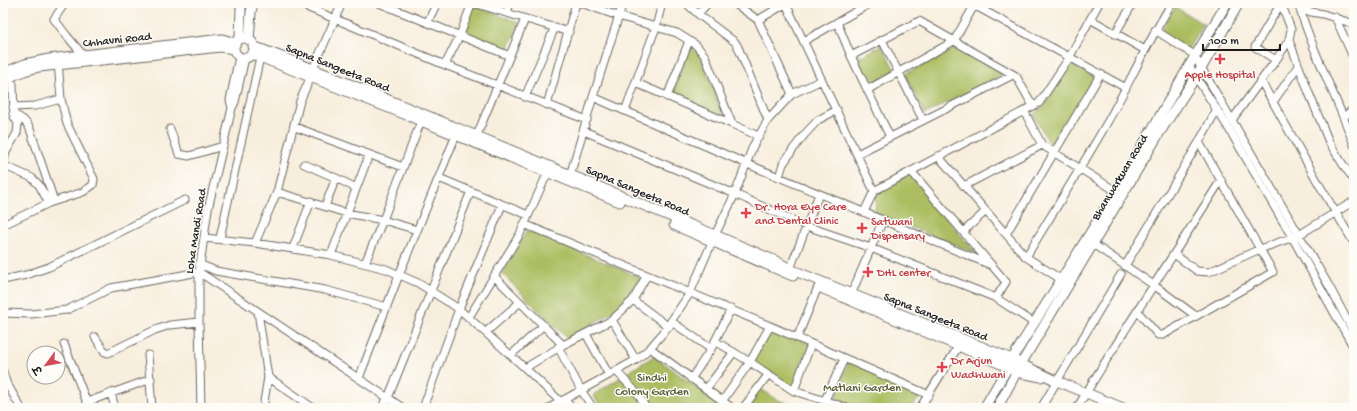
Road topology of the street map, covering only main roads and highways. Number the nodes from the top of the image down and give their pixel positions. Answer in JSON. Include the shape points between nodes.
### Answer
{"nodes":[{"id":1,"x":242,"y":3,"type":"edge"},
{"id":2,"x":253,"y":3,"type":"edge"},
{"id":3,"x":1227,"y":3,"type":"edge"},
{"id":4,"x":1239,"y":3,"type":"edge"},
{"id":5,"x":245,"y":49,"type":"junction"},
{"id":6,"x":58,"y":61,"type":"junction"},
{"id":7,"x":17,"y":70,"type":"junction"},
{"id":8,"x":312,"y":72,"type":"junction"},
{"id":9,"x":3,"y":73,"type":"edge"},
{"id":10,"x":3,"y":80,"type":"edge"},
{"id":11,"x":569,"y":178,"type":"junction"},
{"id":12,"x":713,"y":239,"type":"junction"},
{"id":13,"x":850,"y":297,"type":"junction"},
{"id":14,"x":1010,"y":363,"type":"junction"},
{"id":15,"x":1019,"y":368,"type":"junction"},
{"id":16,"x":984,"y":408,"type":"edge"},
{"id":17,"x":997,"y":408,"type":"edge"},
{"id":18,"x":1123,"y":408,"type":"edge"}],
"edges":[{"from":1,"to":5,"type":"main road"},
{"from":2,"to":5,"type":"main road"},
{"from":3,"to":14,"type":"main road","name":"Bhanwarkuan Road"},
{"from":4,"to":15,"type":"main road","name":"Bhanwarkuan Road"},
{"from":5,"to":6,"type":"main road","name":"Chhavni Road","via":[[220,47]]},
{"from":5,"to":6,"type":"main road","name":"Chhavni Road","via":[[222,39],[83,55]]},
{"from":5,"to":8,"type":"main road","name":"Sapna Sangeeta Road"},
{"from":5,"to":8,"type":"main road","name":"Sapna Sangeeta Road"},
{"from":6,"to":7,"type":"main road","name":"Chhavni Road","via":[[25,64]]},
{"from":7,"to":9,"type":"main road","name":"Chhavni Road"},
{"from":7,"to":10,"type":"main road","name":"Chhavni Road"},
{"from":8,"to":11,"type":"main road","name":"Sapna Sangeeta Road","via":[[476,135]]},
{"from":8,"to":11,"type":"main road","name":"Sapna Sangeeta Road","via":[[421,121]]},
{"from":11,"to":12,"type":"main road","name":"Sapna Sangeeta Road"},
{"from":12,"to":13,"type":"main road","name":"Sapna Sangeeta Road","via":[[818,287]]},
{"from":12,"to":13,"type":"main road","name":"Sapna Sangeeta Road","via":[[776,261]]},
{"from":13,"to":14,"type":"main road","name":"Sapna Sangeeta Road"},
{"from":13,"to":14,"type":"main road","name":"Sapna Sangeeta Road","via":[[958,347]]},
{"from":14,"to":15,"type":"main road"},
{"from":14,"to":16,"type":"main road","name":"Bhanwarkuan Road"},
{"from":15,"to":17,"type":"main road","name":"Bhanwarkuan Road"},
{"from":15,"to":18,"type":"main road"}]}
